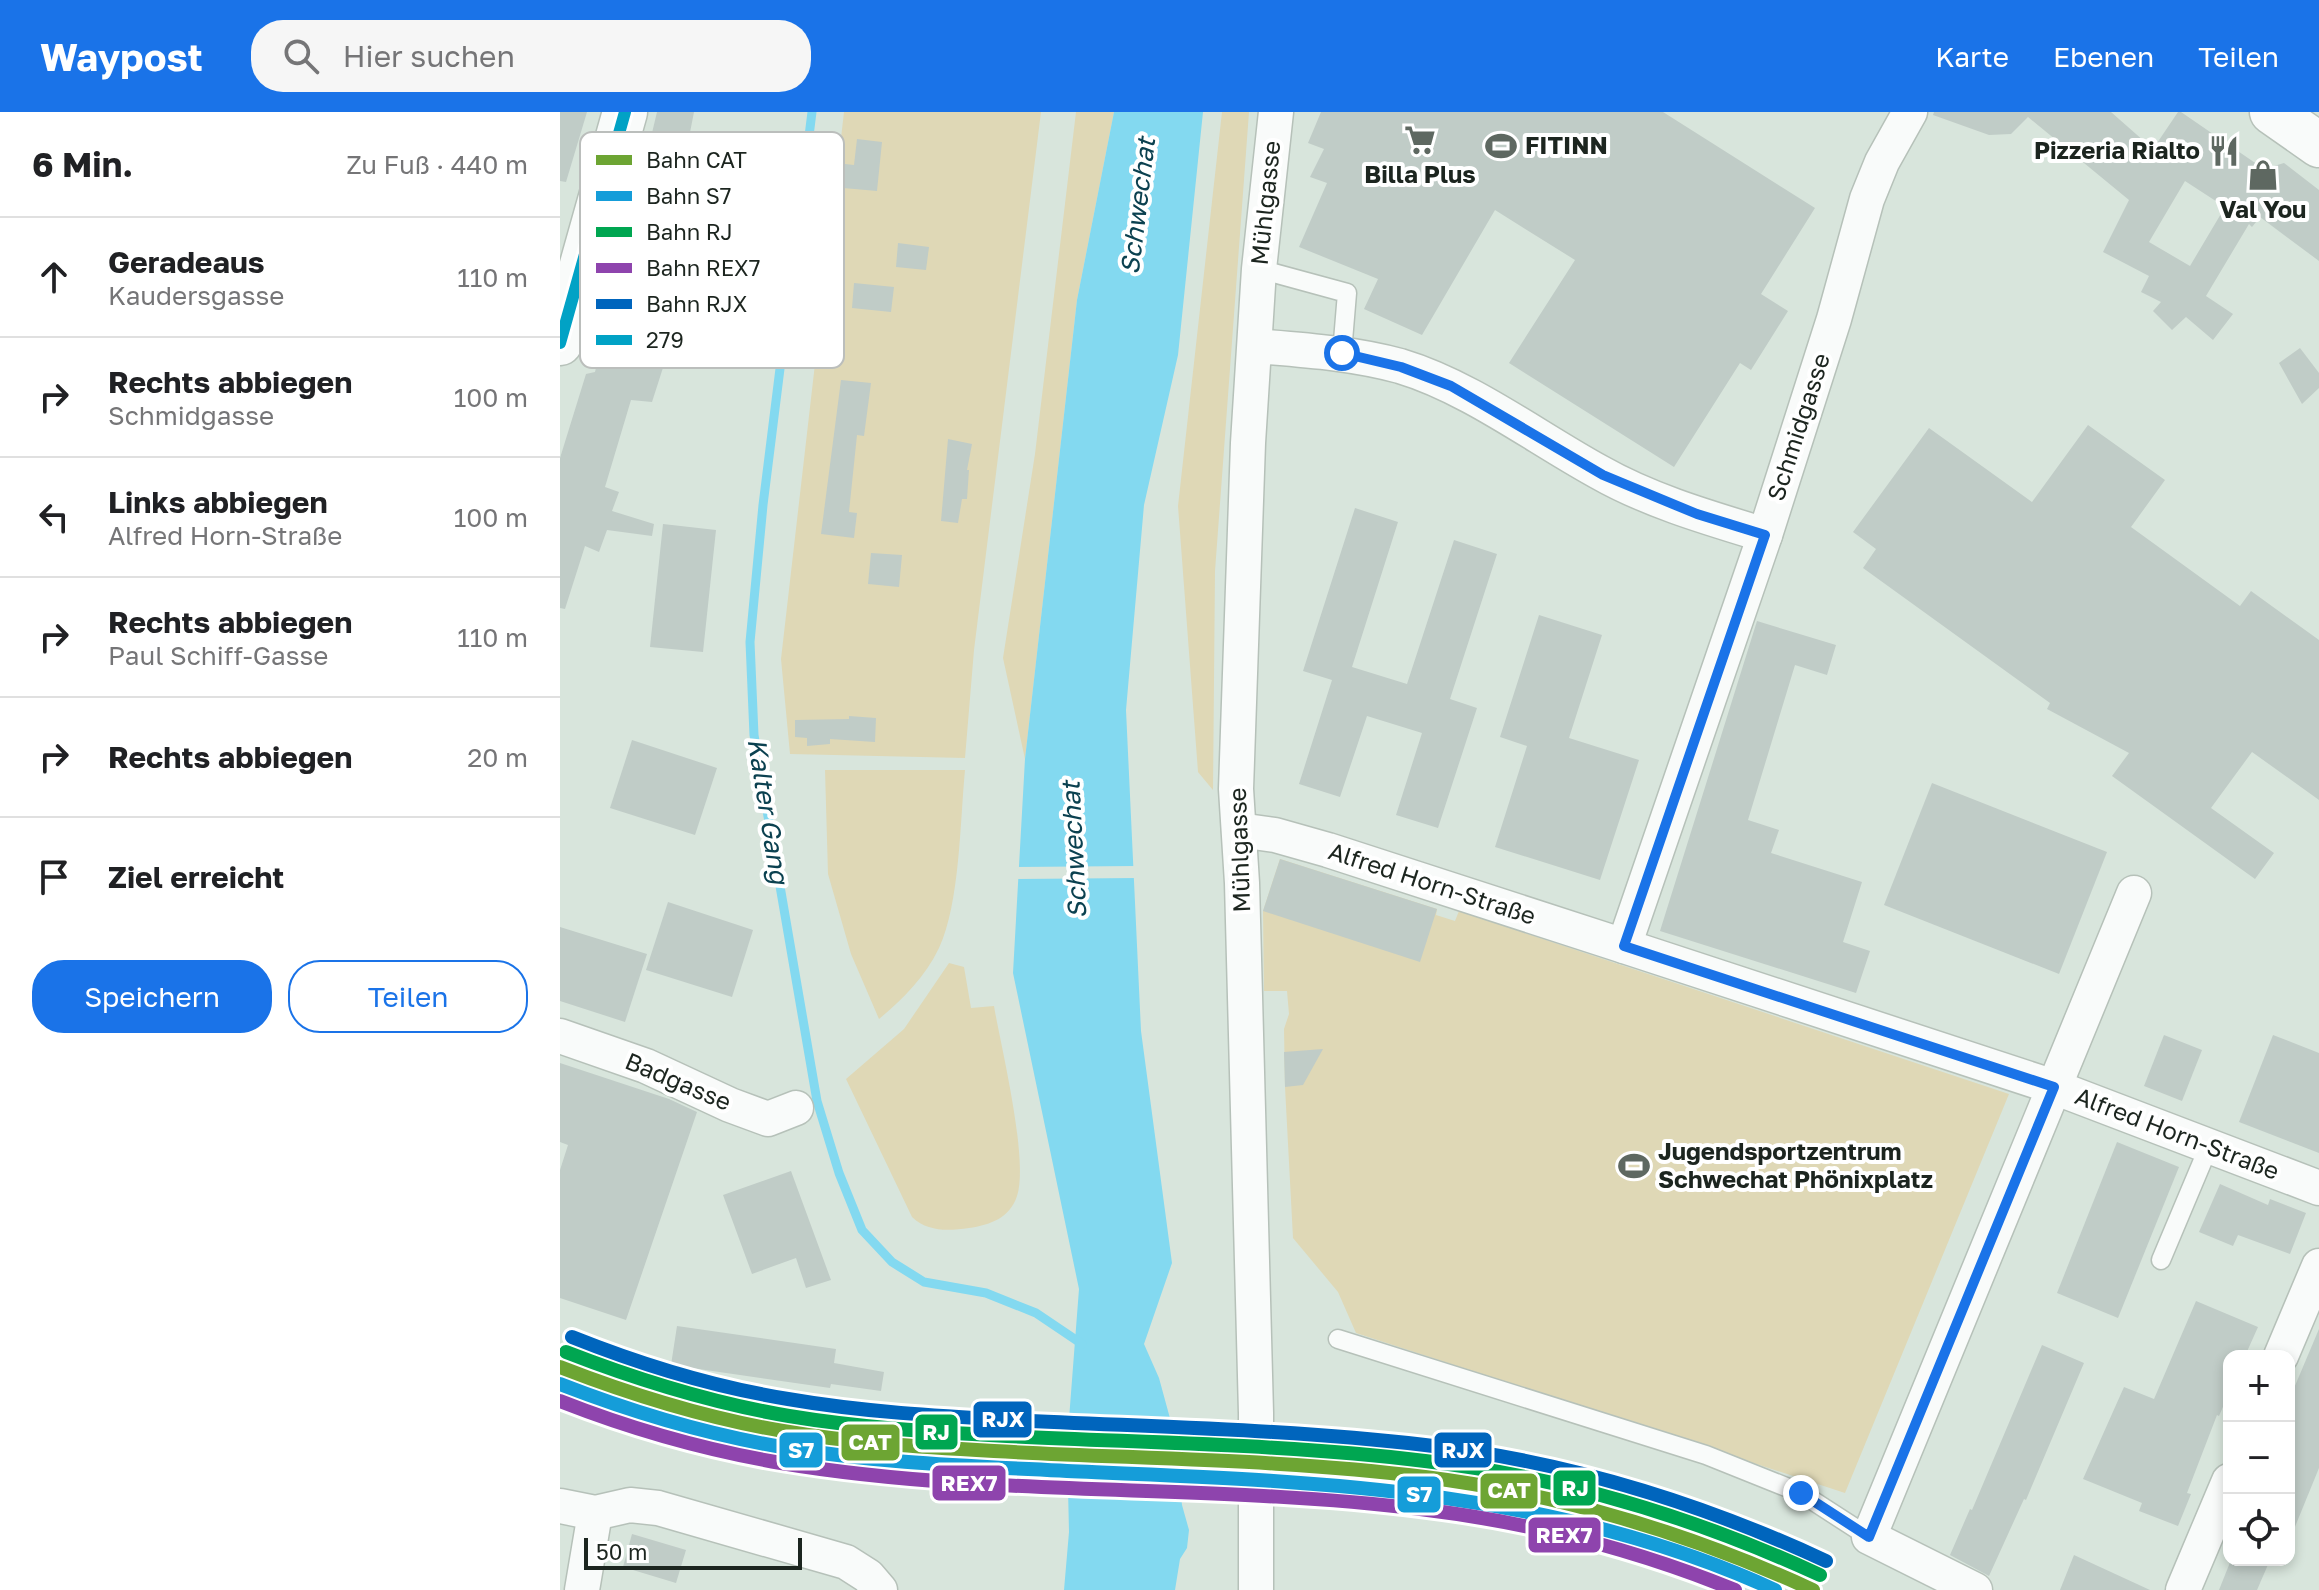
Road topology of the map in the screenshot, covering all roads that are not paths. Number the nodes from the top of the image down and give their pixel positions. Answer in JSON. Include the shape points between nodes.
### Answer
{"nodes":[{"id":1,"x":625,"y":112,"type":"edge"},
{"id":2,"x":1276,"y":112,"type":"edge"},
{"id":3,"x":1910,"y":112,"type":"edge"},
{"id":4,"x":2272,"y":112,"type":"edge"},
{"id":5,"x":619,"y":132,"type":"edge"},
{"id":6,"x":2319,"y":145,"type":"edge"},
{"id":7,"x":1259,"y":269,"type":"junction"},
{"id":8,"x":580,"y":272,"type":"edge"},
{"id":9,"x":560,"y":343,"type":"edge"},
{"id":10,"x":1255,"y":346,"type":"junction"},
{"id":11,"x":1342,"y":353,"type":"junction"},
{"id":12,"x":1765,"y":535,"type":"junction"},
{"id":13,"x":1239,"y":830,"type":"junction"},
{"id":14,"x":2134,"y":893,"type":"dead end"},
{"id":15,"x":1628,"y":937,"type":"junction"},
{"id":16,"x":560,"y":1036,"type":"edge"},
{"id":17,"x":2054,"y":1087,"type":"junction"},
{"id":18,"x":796,"y":1108,"type":"dead end"},
{"id":19,"x":2209,"y":1146,"type":"junction"},
{"id":20,"x":2319,"y":1188,"type":"edge"},
{"id":21,"x":2161,"y":1260,"type":"dead end"},
{"id":22,"x":2319,"y":1266,"type":"edge"},
{"id":23,"x":1338,"y":1339,"type":"dead end"},
{"id":24,"x":2284,"y":1350,"type":"edge"},
{"id":25,"x":2224,"y":1494,"type":"edge"},
{"id":26,"x":560,"y":1506,"type":"edge"},
{"id":27,"x":595,"y":1513,"type":"junction"},
{"id":28,"x":1869,"y":1537,"type":"junction"},
{"id":29,"x":582,"y":1590,"type":"edge"},
{"id":30,"x":880,"y":1590,"type":"edge"},
{"id":31,"x":1256,"y":1590,"type":"edge"},
{"id":32,"x":1975,"y":1590,"type":"edge"},
{"id":33,"x":2183,"y":1590,"type":"edge"}],
"edges":[{"from":1,"to":5,"type":"street"},
{"from":2,"to":7,"type":"street","name":"Mühlgasse"},
{"from":3,"to":12,"type":"street","name":"Schmidgasse","via":[[1867,199]]},
{"from":4,"to":6,"type":"street"},
{"from":7,"to":10,"type":"street","name":"Mühlgasse"},
{"from":7,"to":11,"type":"lane","via":[[1347,293]]},
{"from":8,"to":9,"type":"street"},
{"from":10,"to":11,"type":"street"},
{"from":10,"to":13,"type":"street","name":"Mühlgasse","via":[[1238,709]]},
{"from":11,"to":12,"type":"street","via":[[1451,386],[1603,475]]},
{"from":12,"to":15,"type":"street","name":"Schmidgasse"},
{"from":13,"to":15,"type":"street","name":"Alfred Horn-Straße","via":[[1275,835]]},
{"from":13,"to":31,"type":"street","name":"Mühlgasse"},
{"from":14,"to":17,"type":"street"},
{"from":15,"to":17,"type":"street","name":"Alfred Horn-Straße"},
{"from":16,"to":18,"type":"street","name":"Badgasse","via":[[646,1066],[768,1119]]},
{"from":17,"to":19,"type":"street","name":"Alfred Horn-Straße"},
{"from":17,"to":28,"type":"street"},
{"from":19,"to":20,"type":"street","name":"Alfred Horn-Straße"},
{"from":19,"to":21,"type":"lane"},
{"from":22,"to":24,"type":"street"},
{"from":23,"to":28,"type":"lane","via":[[1706,1455],[1801,1493]]},
{"from":25,"to":33,"type":"street"},
{"from":26,"to":27,"type":"street"},
{"from":27,"to":29,"type":"street"},
{"from":27,"to":30,"type":"street","via":[[630,1505],[658,1508],[846,1562]]},
{"from":28,"to":32,"type":"street"}]}
